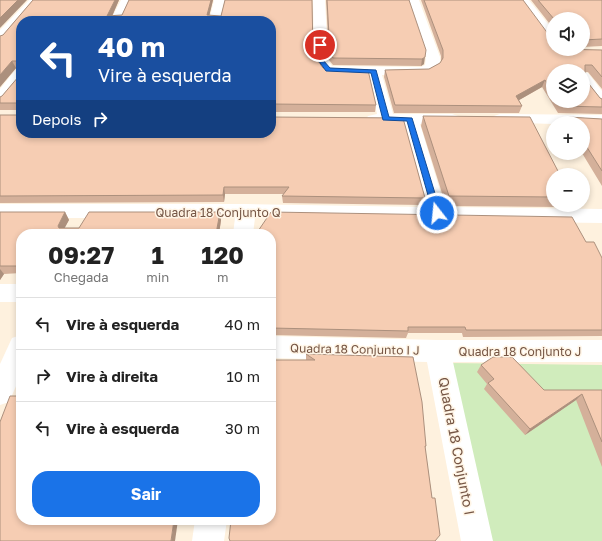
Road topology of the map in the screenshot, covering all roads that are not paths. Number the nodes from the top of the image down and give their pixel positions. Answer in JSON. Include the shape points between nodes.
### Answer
{"nodes":[{"id":1,"x":35,"y":0,"type":"edge"},
{"id":2,"x":128,"y":0,"type":"edge"},
{"id":3,"x":220,"y":0,"type":"edge"},
{"id":4,"x":319,"y":0,"type":"edge"},
{"id":5,"x":413,"y":0,"type":"edge"},
{"id":6,"x":523,"y":0,"type":"edge"},
{"id":7,"x":20,"y":16,"type":"edge"},
{"id":8,"x":119,"y":16,"type":"edge"},
{"id":9,"x":216,"y":16,"type":"edge"},
{"id":10,"x":16,"y":21,"type":"edge"},
{"id":11,"x":546,"y":29,"type":"edge"},
{"id":12,"x":0,"y":38,"type":"edge"},
{"id":13,"x":16,"y":71,"type":"edge"},
{"id":14,"x":374,"y":71,"type":"junction"},
{"id":15,"x":590,"y":85,"type":"edge"},
{"id":16,"x":0,"y":99,"type":"edge"},
{"id":17,"x":602,"y":101,"type":"edge"},
{"id":18,"x":355,"y":118,"type":"edge"},
{"id":19,"x":386,"y":119,"type":"junction"},
{"id":20,"x":410,"y":119,"type":"junction"},
{"id":21,"x":466,"y":119,"type":"edge"},
{"id":22,"x":482,"y":119,"type":"edge"},
{"id":23,"x":602,"y":120,"type":"edge"},
{"id":24,"x":0,"y":211,"type":"edge"},
{"id":25,"x":246,"y":212,"type":"junction"},
{"id":26,"x":437,"y":213,"type":"junction"},
{"id":27,"x":602,"y":216,"type":"edge"},
{"id":28,"x":244,"y":229,"type":"edge"},
{"id":29,"x":0,"y":293,"type":"edge"},
{"id":30,"x":16,"y":293,"type":"edge"},
{"id":31,"x":276,"y":347,"type":"edge"},
{"id":32,"x":438,"y":351,"type":"junction"},
{"id":33,"x":602,"y":351,"type":"edge"},
{"id":34,"x":16,"y":357,"type":"edge"},
{"id":35,"x":0,"y":393,"type":"edge"},
{"id":36,"x":210,"y":525,"type":"edge"},
{"id":37,"x":208,"y":541,"type":"edge"},
{"id":38,"x":477,"y":541,"type":"edge"}],
"edges":[{"from":1,"to":7,"type":"street"},
{"from":2,"to":8,"type":"street"},
{"from":3,"to":9,"type":"street"},
{"from":4,"to":14,"type":"street","via":[[320,60],[328,70]]},
{"from":5,"to":14,"type":"street","via":[[433,57],[432,67],[423,71]]},
{"from":6,"to":11,"type":"street"},
{"from":10,"to":12,"type":"street"},
{"from":13,"to":16,"type":"street"},
{"from":14,"to":19,"type":"street"},
{"from":15,"to":17,"type":"street"},
{"from":18,"to":19,"type":"street"},
{"from":19,"to":20,"type":"street"},
{"from":20,"to":21,"type":"street"},
{"from":20,"to":26,"type":"street"},
{"from":22,"to":23,"type":"street"},
{"from":24,"to":25,"type":"street","name":"Quadra 18 Conjunto Q","via":[[80,220]]},
{"from":25,"to":26,"type":"street","name":"Quadra 18 Conjunto Q"},
{"from":25,"to":28,"type":"street"},
{"from":26,"to":27,"type":"street","name":"Quadra 18 Conjunto Q"},
{"from":29,"to":30,"type":"street"},
{"from":31,"to":32,"type":"street","name":"Quadra 18 Conjunto I J"},
{"from":32,"to":33,"type":"street","name":"Quadra 18 Conjunto J"},
{"from":32,"to":38,"type":"street","name":"Quadra 18 Conjunto I"},
{"from":34,"to":35,"type":"street"},
{"from":36,"to":37,"type":"street"}]}
